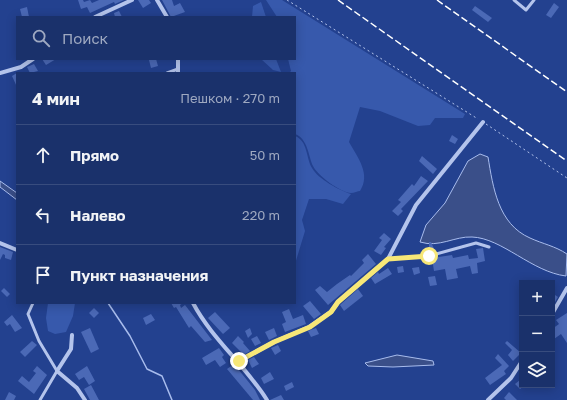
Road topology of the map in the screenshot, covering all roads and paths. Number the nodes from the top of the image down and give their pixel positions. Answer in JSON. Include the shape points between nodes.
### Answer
{"nodes":[{"id":1,"x":132,"y":0,"type":"edge"},
{"id":2,"x":157,"y":0,"type":"edge"},
{"id":3,"x":287,"y":0,"type":"edge"},
{"id":4,"x":514,"y":0,"type":"edge"},
{"id":5,"x":534,"y":0,"type":"edge"},
{"id":6,"x":97,"y":16,"type":"edge"},
{"id":7,"x":166,"y":16,"type":"edge"},
{"id":8,"x":32,"y":60,"type":"edge"},
{"id":9,"x":178,"y":60,"type":"edge"},
{"id":10,"x":178,"y":71,"type":"edge"},
{"id":11,"x":0,"y":73,"type":"edge"},
{"id":12,"x":483,"y":122,"type":"junction"},
{"id":13,"x":567,"y":178,"type":"edge"},
{"id":14,"x":0,"y":243,"type":"edge"},
{"id":15,"x":490,"y":247,"type":"dead end"},
{"id":16,"x":16,"y":250,"type":"edge"},
{"id":17,"x":388,"y":259,"type":"junction"},
{"id":18,"x":567,"y":288,"type":"edge"},
{"id":19,"x":33,"y":304,"type":"edge"},
{"id":20,"x":194,"y":304,"type":"edge"},
{"id":21,"x":555,"y":309,"type":"edge"},
{"id":22,"x":72,"y":335,"type":"dead end"},
{"id":23,"x":239,"y":361,"type":"junction"},
{"id":24,"x":519,"y":366,"type":"edge"},
{"id":25,"x":57,"y":371,"type":"junction"},
{"id":26,"x":40,"y":400,"type":"edge"},
{"id":27,"x":85,"y":400,"type":"edge"},
{"id":28,"x":267,"y":400,"type":"edge"},
{"id":29,"x":488,"y":400,"type":"edge"}],
"edges":[{"from":1,"to":6,"type":"street"},
{"from":2,"to":7,"type":"street"},
{"from":3,"to":12,"type":"path"},
{"from":4,"to":5,"type":"lane","via":[[526,10]]},
{"from":8,"to":11,"type":"street","via":[[21,67]]},
{"from":9,"to":10,"type":"street"},
{"from":12,"to":13,"type":"path"},
{"from":12,"to":17,"type":"street","via":[[416,205]]},
{"from":14,"to":16,"type":"street"},
{"from":15,"to":17,"type":"lane","via":[[476,243],[429,256]]},
{"from":17,"to":23,"type":"street","via":[[338,302],[331,312],[310,327],[274,342]]},
{"from":18,"to":21,"type":"street"},
{"from":19,"to":25,"type":"lane","via":[[28,314],[39,341]]},
{"from":20,"to":23,"type":"street","via":[[202,321]]},
{"from":22,"to":25,"type":"street","via":[[71,349]]},
{"from":23,"to":28,"type":"street"},
{"from":24,"to":29,"type":"street","via":[[511,378]]},
{"from":25,"to":26,"type":"lane"},
{"from":25,"to":27,"type":"street","via":[[77,388]]}]}
